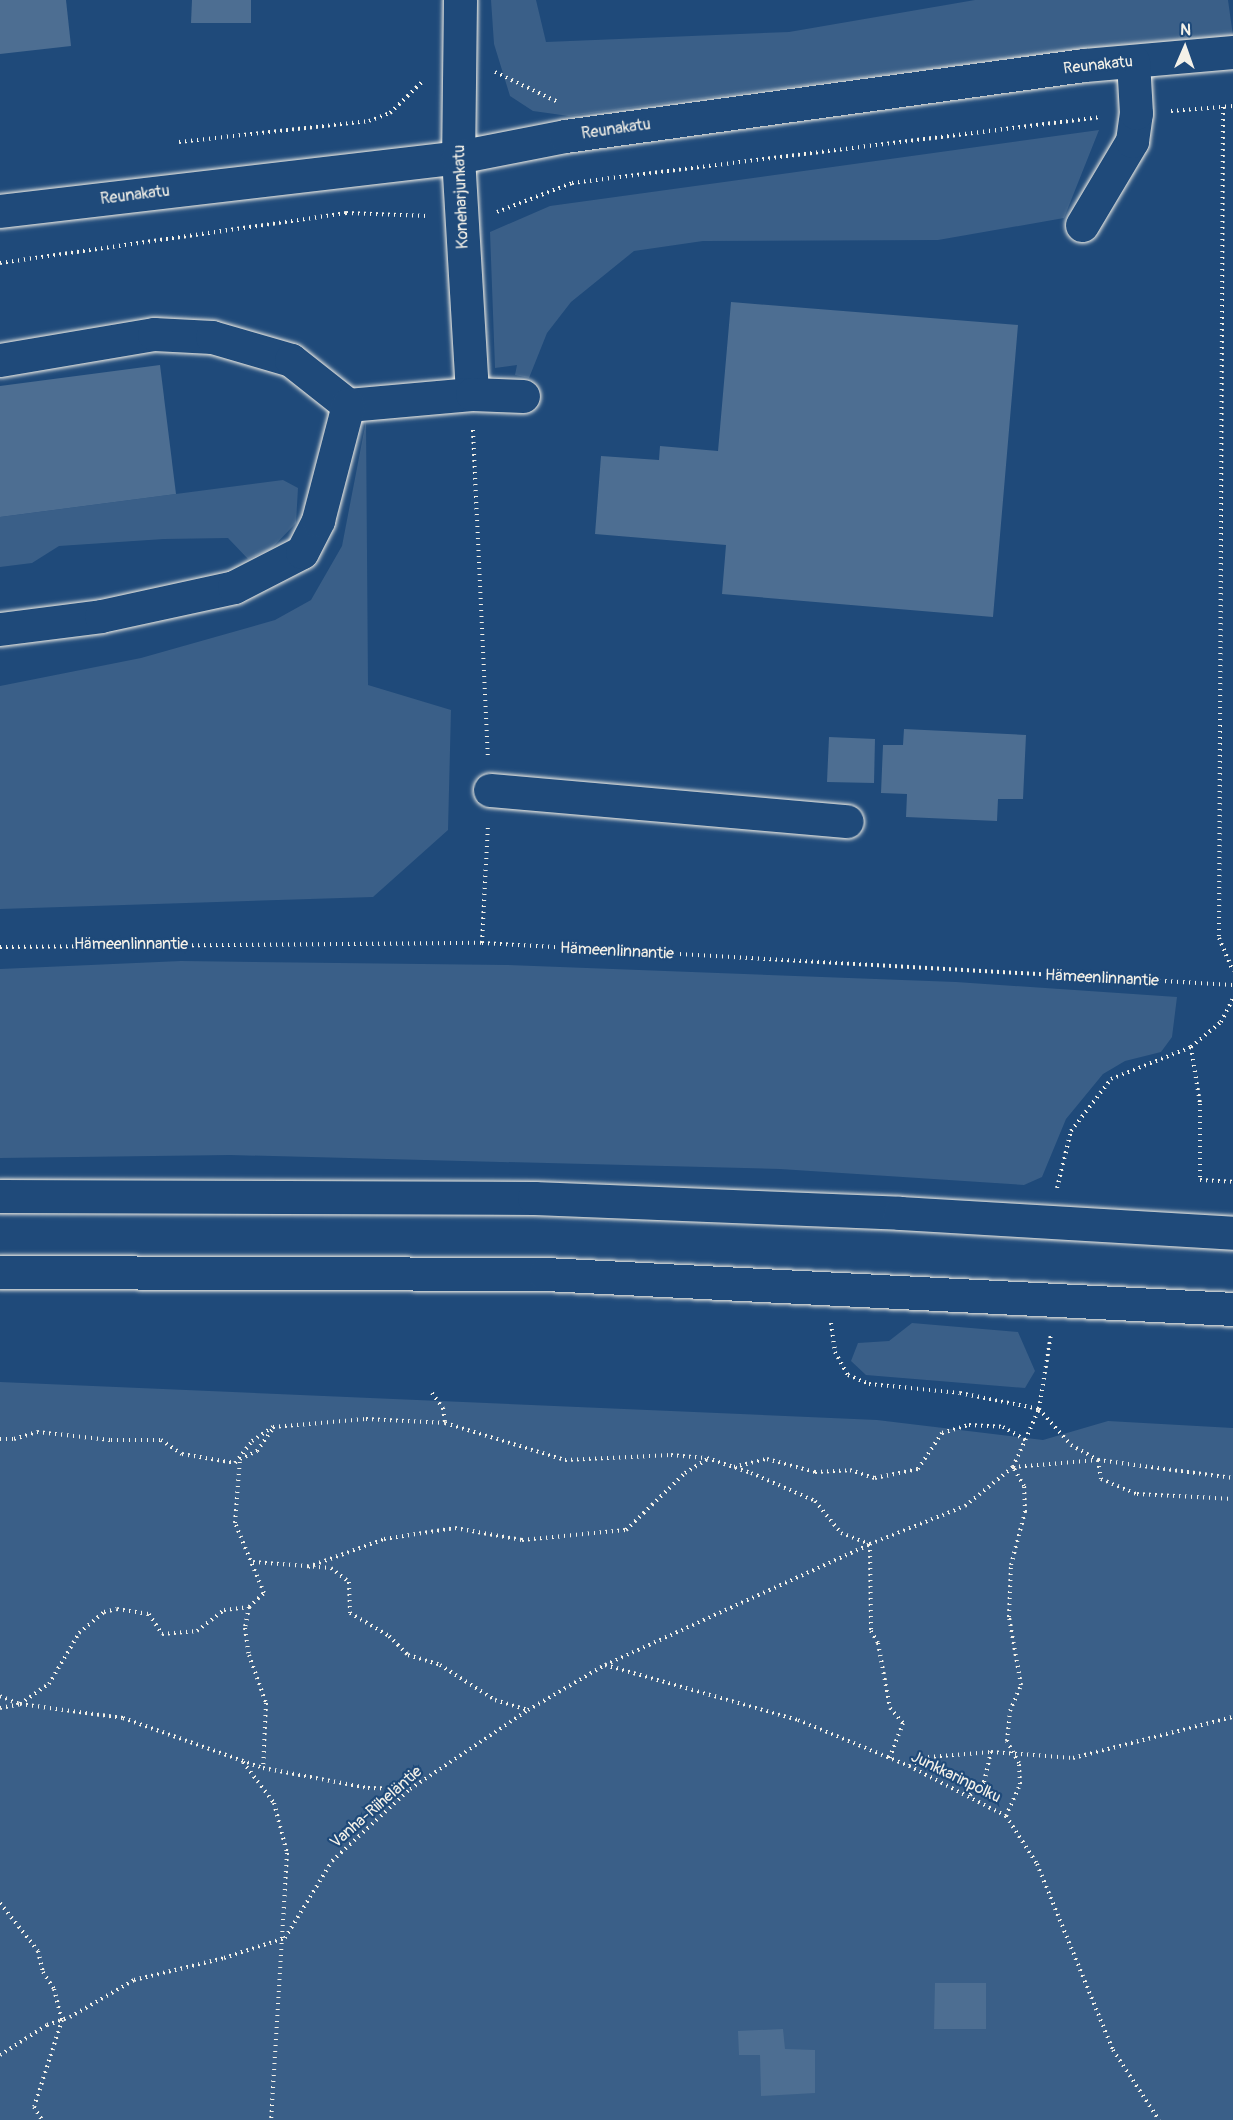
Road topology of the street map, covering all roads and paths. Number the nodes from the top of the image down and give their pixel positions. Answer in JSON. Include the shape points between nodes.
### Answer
{"nodes":[{"id":1,"x":460,"y":0,"type":"edge"},
{"id":2,"x":1233,"y":52,"type":"edge"},
{"id":3,"x":1133,"y":61,"type":"junction"},
{"id":4,"x":460,"y":80,"type":"junction"},
{"id":5,"x":1233,"y":106,"type":"edge"},
{"id":6,"x":1223,"y":107,"type":"junction"},
{"id":7,"x":1136,"y":113,"type":"junction"},
{"id":8,"x":565,"y":136,"type":"junction"},
{"id":9,"x":179,"y":142,"type":"dead end"},
{"id":10,"x":458,"y":157,"type":"junction"},
{"id":11,"x":572,"y":183,"type":"junction"},
{"id":12,"x":0,"y":211,"type":"edge"},
{"id":13,"x":461,"y":217,"type":"junction"},
{"id":14,"x":1082,"y":225,"type":"dead end"},
{"id":15,"x":0,"y":263,"type":"edge"},
{"id":16,"x":0,"y":360,"type":"edge"},
{"id":17,"x":472,"y":394,"type":"junction"},
{"id":18,"x":523,"y":396,"type":"dead end"},
{"id":19,"x":348,"y":405,"type":"junction"},
{"id":20,"x":0,"y":629,"type":"edge"},
{"id":21,"x":490,"y":790,"type":"junction"},
{"id":22,"x":847,"y":821,"type":"dead end"},
{"id":23,"x":482,"y":943,"type":"junction"},
{"id":24,"x":0,"y":947,"type":"edge"},
{"id":25,"x":1233,"y":971,"type":"edge"},
{"id":26,"x":1233,"y":986,"type":"edge"},
{"id":27,"x":1233,"y":998,"type":"edge"},
{"id":28,"x":1191,"y":1047,"type":"junction"},
{"id":29,"x":1233,"y":1182,"type":"edge"},
{"id":30,"x":1057,"y":1188,"type":"dead end"},
{"id":31,"x":0,"y":1196,"type":"edge"},
{"id":32,"x":1233,"y":1233,"type":"edge"},
{"id":33,"x":0,"y":1272,"type":"edge"},
{"id":34,"x":1233,"y":1309,"type":"edge"},
{"id":35,"x":820,"y":1322,"type":"dead end"},
{"id":36,"x":1052,"y":1331,"type":"dead end"},
{"id":37,"x":432,"y":1394,"type":"dead end"},
{"id":38,"x":1039,"y":1409,"type":"junction"},
{"id":39,"x":445,"y":1423,"type":"junction"},
{"id":40,"x":273,"y":1427,"type":"junction"},
{"id":41,"x":0,"y":1439,"type":"edge"},
{"id":42,"x":1027,"y":1441,"type":"junction"},
{"id":43,"x":707,"y":1458,"type":"junction"},
{"id":44,"x":240,"y":1459,"type":"junction"},
{"id":45,"x":1098,"y":1460,"type":"junction"},
{"id":46,"x":733,"y":1467,"type":"junction"},
{"id":47,"x":1013,"y":1467,"type":"junction"},
{"id":48,"x":1233,"y":1478,"type":"edge"},
{"id":49,"x":1233,"y":1499,"type":"edge"},
{"id":50,"x":870,"y":1544,"type":"junction"},
{"id":51,"x":253,"y":1562,"type":"junction"},
{"id":52,"x":308,"y":1567,"type":"junction"},
{"id":53,"x":249,"y":1607,"type":"junction"},
{"id":54,"x":605,"y":1665,"type":"junction"},
{"id":55,"x":0,"y":1696,"type":"edge"},
{"id":56,"x":20,"y":1704,"type":"junction"},
{"id":57,"x":0,"y":1708,"type":"edge"},
{"id":58,"x":528,"y":1710,"type":"junction"},
{"id":59,"x":1233,"y":1717,"type":"edge"},
{"id":60,"x":991,"y":1752,"type":"junction"},
{"id":61,"x":1011,"y":1752,"type":"junction"},
{"id":62,"x":889,"y":1759,"type":"junction"},
{"id":63,"x":242,"y":1761,"type":"junction"},
{"id":64,"x":909,"y":1767,"type":"junction"},
{"id":65,"x":263,"y":1768,"type":"junction"},
{"id":66,"x":410,"y":1789,"type":"junction"},
{"id":67,"x":970,"y":1795,"type":"junction"},
{"id":68,"x":1006,"y":1816,"type":"junction"},
{"id":69,"x":0,"y":1903,"type":"edge"},
{"id":70,"x":285,"y":1938,"type":"junction"},
{"id":71,"x":62,"y":2020,"type":"junction"},
{"id":72,"x":0,"y":2055,"type":"edge"},
{"id":73,"x":42,"y":2120,"type":"edge"},
{"id":74,"x":271,"y":2120,"type":"edge"},
{"id":75,"x":1160,"y":2120,"type":"edge"}],
"edges":[{"from":1,"to":4,"type":"main road","name":"Koneharjunkatu"},
{"from":2,"to":3,"type":"main road","name":"Reunakatu"},
{"from":3,"to":7,"type":"main road"},
{"from":3,"to":8,"type":"main road","name":"Reunakatu"},
{"from":4,"to":8,"type":"path","via":[[493,69],[500,76],[556,99]]},
{"from":4,"to":9,"type":"path","via":[[426,78],[400,105],[379,118]]},
{"from":4,"to":10,"type":"main road","name":"Koneharjunkatu"},
{"from":5,"to":6,"type":"path"},
{"from":6,"to":7,"type":"path"},
{"from":6,"to":25,"type":"path","via":[[1220,938]]},
{"from":7,"to":11,"type":"path"},
{"from":7,"to":14,"type":"main road","via":[[1132,141]]},
{"from":8,"to":10,"type":"main road","name":"Reunakatu"},
{"from":8,"to":11,"type":"path"},
{"from":10,"to":12,"type":"main road","name":"Reunakatu"},
{"from":10,"to":13,"type":"main road","name":"Koneharjunkatu"},
{"from":11,"to":13,"type":"path","via":[[490,215]]},
{"from":13,"to":15,"type":"path","via":[[346,213]]},
{"from":13,"to":17,"type":"main road","name":"Koneharjunkatu"},
{"from":16,"to":19,"type":"main road","via":[[154,334],[212,337],[291,360]]},
{"from":17,"to":18,"type":"main road"},
{"from":17,"to":19,"type":"main road"},
{"from":17,"to":21,"type":"path"},
{"from":19,"to":20,"type":"main road","via":[[318,520],[302,552],[234,587],[100,616]]},
{"from":21,"to":22,"type":"main road"},
{"from":21,"to":23,"type":"path"},
{"from":23,"to":24,"type":"path","name":"Hämeenlinnantie"},
{"from":23,"to":26,"type":"path","name":"Hämeenlinnantie"},
{"from":27,"to":28,"type":"path","via":[[1221,1022]]},
{"from":28,"to":29,"type":"path","via":[[1200,1104],[1200,1180]]},
{"from":28,"to":30,"type":"path","via":[[1111,1079],[1071,1131]]},
{"from":31,"to":32,"type":"main road","via":[[534,1198],[900,1213]]},
{"from":33,"to":34,"type":"main road","via":[[545,1274]]},
{"from":35,"to":38,"type":"path","via":[[831,1323],[835,1352],[848,1375],[868,1384],[960,1393]]},
{"from":36,"to":38,"type":"path"},
{"from":37,"to":39,"type":"path","via":[[443,1408]]},
{"from":38,"to":42,"type":"path"},
{"from":38,"to":45,"type":"path","via":[[1071,1445]]},
{"from":39,"to":40,"type":"path","via":[[366,1419]]},
{"from":39,"to":43,"type":"path","via":[[565,1460],[671,1455]]},
{"from":40,"to":44,"type":"path","via":[[252,1441]]},
{"from":40,"to":44,"type":"path","via":[[257,1451]]},
{"from":41,"to":44,"type":"path","via":[[14,1440],[37,1432],[111,1440],[151,1439],[161,1440],[182,1454],[225,1463]]},
{"from":42,"to":46,"type":"path","via":[[1003,1427],[969,1425],[942,1432],[918,1469],[875,1478],[850,1470],[815,1473],[767,1459]]},
{"from":42,"to":47,"type":"path"},
{"from":43,"to":46,"type":"path"},
{"from":43,"to":52,"type":"path","via":[[685,1473],[626,1530],[522,1540],[455,1528],[384,1539]]},
{"from":44,"to":51,"type":"path","via":[[235,1523]]},
{"from":45,"to":47,"type":"path"},
{"from":45,"to":48,"type":"path"},
{"from":45,"to":49,"type":"path","via":[[1101,1479],[1137,1494]]},
{"from":46,"to":50,"type":"path","via":[[815,1501],[842,1533]]},
{"from":47,"to":50,"type":"path","name":"Vanha-Riiheläntie","via":[[965,1506]]},
{"from":47,"to":61,"type":"path","via":[[1024,1486],[1025,1512],[1011,1565],[1009,1617],[1021,1685],[1010,1711],[1007,1741]]},
{"from":50,"to":54,"type":"path","name":"Vanha-Riiheläntie"},
{"from":50,"to":62,"type":"path","via":[[871,1631],[878,1644],[890,1708],[903,1722]]},
{"from":51,"to":52,"type":"path"},
{"from":51,"to":53,"type":"path","via":[[264,1593]]},
{"from":52,"to":58,"type":"path","via":[[331,1568],[349,1582],[350,1613],[389,1636],[408,1655],[440,1665],[495,1700]]},
{"from":53,"to":56,"type":"path","via":[[224,1610],[197,1631],[162,1634],[150,1614],[117,1609],[104,1612],[79,1633],[49,1684]]},
{"from":53,"to":65,"type":"path","via":[[245,1628],[249,1655],[266,1703]]},
{"from":54,"to":58,"type":"path","name":"Vanha-Riiheläntie"},
{"from":54,"to":62,"type":"path","name":"Junkkarinpolku","via":[[798,1720]]},
{"from":55,"to":56,"type":"path"},
{"from":56,"to":57,"type":"path"},
{"from":56,"to":63,"type":"path","via":[[123,1718]]},
{"from":58,"to":66,"type":"path","name":"Vanha-Riiheläntie"},
{"from":59,"to":61,"type":"path","via":[[1073,1758]]},
{"from":60,"to":61,"type":"path"},
{"from":60,"to":64,"type":"path","via":[[928,1756]]},
{"from":60,"to":67,"type":"path","via":[[984,1782]]},
{"from":61,"to":68,"type":"path","via":[[1019,1763],[1020,1784]]},
{"from":62,"to":64,"type":"path","name":"Junkkarinpolku"},
{"from":63,"to":65,"type":"path"},
{"from":63,"to":70,"type":"path","via":[[274,1803],[287,1853]]},
{"from":64,"to":67,"type":"path","name":"Junkkarinpolku"},
{"from":65,"to":66,"type":"path","via":[[368,1788]]},
{"from":66,"to":70,"type":"path","name":"Vanha-Riiheläntie","via":[[332,1861]]},
{"from":67,"to":68,"type":"path","name":"Junkkarinpolku"},
{"from":68,"to":75,"type":"path","name":"Junkkarinpolku","via":[[1037,1864],[1113,2050]]},
{"from":69,"to":71,"type":"path","via":[[38,1951]]},
{"from":70,"to":71,"type":"path","via":[[134,1980]]},
{"from":70,"to":74,"type":"path","name":"Vanha-Riiheläntie"},
{"from":71,"to":72,"type":"path","via":[[47,2025]]},
{"from":71,"to":73,"type":"path","via":[[34,2107]]}]}
